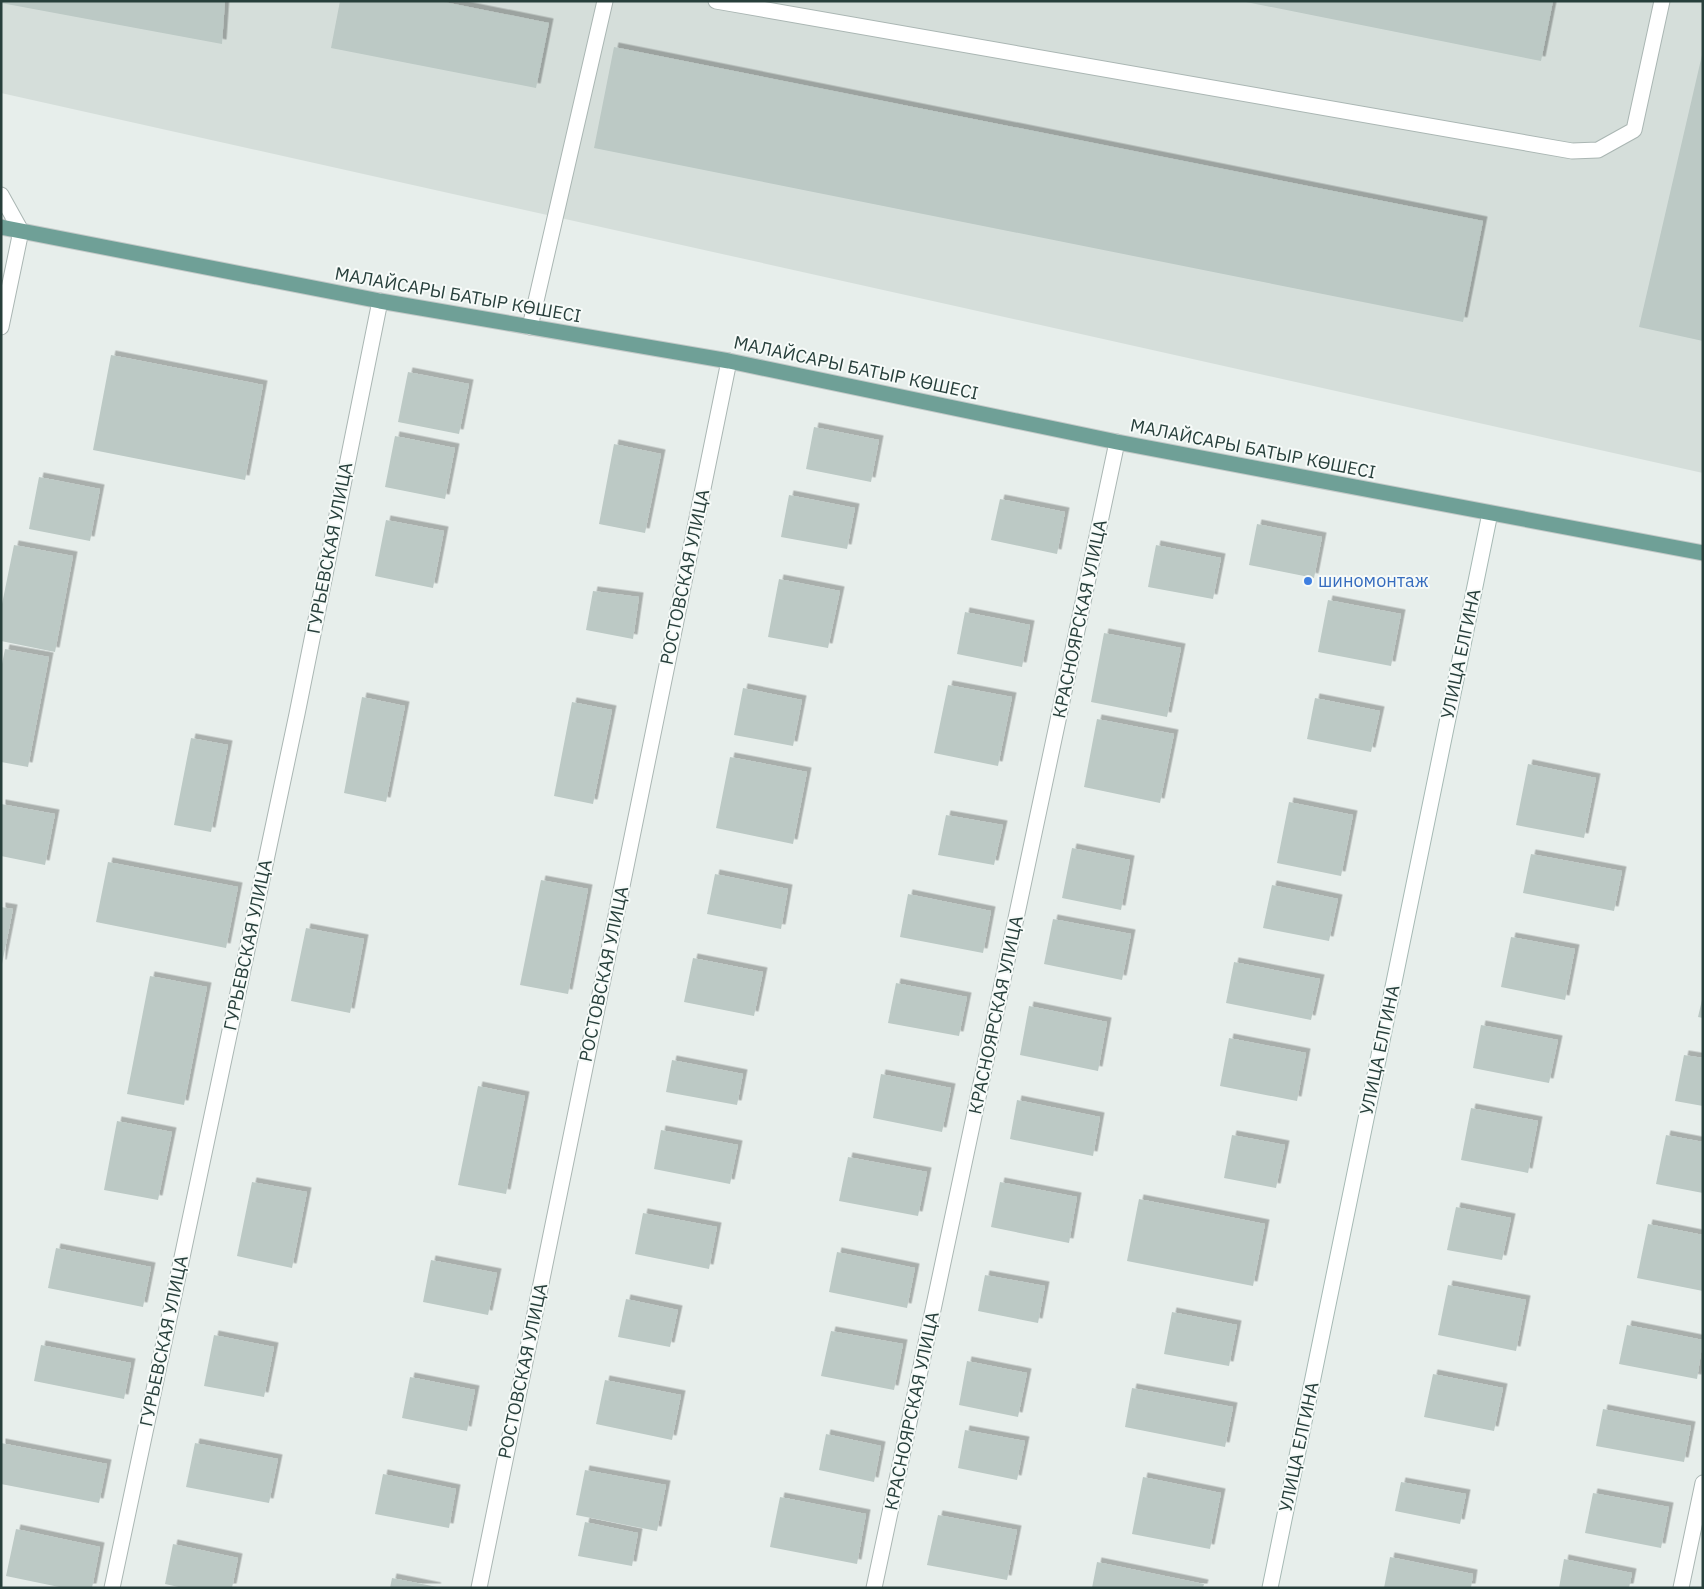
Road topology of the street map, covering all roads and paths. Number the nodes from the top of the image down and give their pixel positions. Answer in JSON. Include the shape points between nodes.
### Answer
{"nodes":[{"id":1,"x":605,"y":1,"type":"edge"},
{"id":2,"x":716,"y":1,"type":"edge"},
{"id":3,"x":1662,"y":1,"type":"edge"},
{"id":4,"x":1,"y":194,"type":"edge"},
{"id":5,"x":1,"y":228,"type":"edge"},
{"id":6,"x":21,"y":231,"type":"junction"},
{"id":7,"x":380,"y":301,"type":"junction"},
{"id":8,"x":1,"y":327,"type":"edge"},
{"id":9,"x":530,"y":327,"type":"junction"},
{"id":10,"x":729,"y":361,"type":"junction"},
{"id":11,"x":1117,"y":442,"type":"junction"},
{"id":12,"x":1490,"y":513,"type":"junction"},
{"id":13,"x":1703,"y":553,"type":"edge"},
{"id":14,"x":1703,"y":1483,"type":"edge"},
{"id":15,"x":112,"y":1588,"type":"edge"},
{"id":16,"x":479,"y":1588,"type":"edge"},
{"id":17,"x":874,"y":1588,"type":"edge"},
{"id":18,"x":1270,"y":1588,"type":"edge"},
{"id":19,"x":1681,"y":1588,"type":"edge"}],
"edges":[{"from":1,"to":9,"type":"street"},
{"from":2,"to":3,"type":"street","via":[[1572,151],[1598,150],[1634,130]]},
{"from":4,"to":6,"type":"street"},
{"from":5,"to":6,"type":"main road","name":"МАЛАЙСАРЫ БАТЫР КӨШЕСІ"},
{"from":6,"to":7,"type":"main road","name":"МАЛАЙСАРЫ БАТЫР КӨШЕСІ"},
{"from":6,"to":8,"type":"street"},
{"from":7,"to":9,"type":"main road","name":"МАЛАЙСАРЫ БАТЫР КӨШЕСІ"},
{"from":7,"to":15,"type":"street","name":"ГУРЬЕВСКАЯ УЛИЦА","via":[[298,714]]},
{"from":9,"to":10,"type":"main road","name":"МАЛАЙСАРЫ БАТЫР КӨШЕСІ"},
{"from":10,"to":11,"type":"main road","name":"МАЛАЙСАРЫ БАТЫР КӨШЕСІ"},
{"from":10,"to":16,"type":"street","name":"РОСТОВСКАЯ УЛИЦА"},
{"from":11,"to":12,"type":"main road","name":"МАЛАЙСАРЫ БАТЫР КӨШЕСІ"},
{"from":11,"to":17,"type":"street","name":"КРАСНОЯРСКАЯ УЛИЦА"},
{"from":12,"to":13,"type":"main road","name":"МАЛАЙСАРЫ БАТЫР КӨШЕСІ"},
{"from":12,"to":18,"type":"street","name":"УЛИЦА ЕЛГИНА"},
{"from":14,"to":19,"type":"street"}]}
